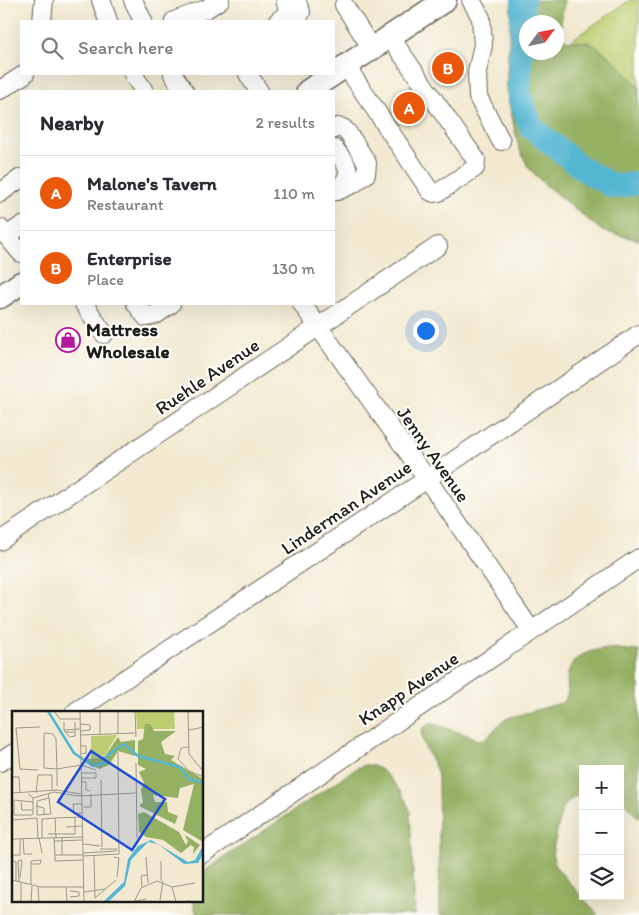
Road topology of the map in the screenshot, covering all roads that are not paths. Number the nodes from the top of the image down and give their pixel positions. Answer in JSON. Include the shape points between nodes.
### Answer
{"nodes":[{"id":1,"x":44,"y":0,"type":"edge"},
{"id":2,"x":101,"y":0,"type":"edge"},
{"id":3,"x":133,"y":0,"type":"edge"},
{"id":4,"x":202,"y":0,"type":"edge"},
{"id":5,"x":220,"y":0,"type":"edge"},
{"id":6,"x":275,"y":0,"type":"edge"},
{"id":7,"x":285,"y":0,"type":"edge"},
{"id":8,"x":296,"y":0,"type":"edge"},
{"id":9,"x":445,"y":0,"type":"edge"},
{"id":10,"x":471,"y":0,"type":"edge"},
{"id":11,"x":344,"y":5,"type":"dead end"},
{"id":12,"x":42,"y":20,"type":"edge"},
{"id":13,"x":108,"y":20,"type":"edge"},
{"id":14,"x":143,"y":20,"type":"edge"},
{"id":15,"x":182,"y":20,"type":"edge"},
{"id":16,"x":272,"y":20,"type":"edge"},
{"id":17,"x":279,"y":20,"type":"edge"},
{"id":18,"x":297,"y":20,"type":"edge"},
{"id":19,"x":381,"y":43,"type":"junction"},
{"id":20,"x":346,"y":66,"type":"junction"},
{"id":21,"x":335,"y":73,"type":"edge"},
{"id":22,"x":23,"y":75,"type":"edge"},
{"id":23,"x":134,"y":75,"type":"edge"},
{"id":24,"x":174,"y":75,"type":"edge"},
{"id":25,"x":249,"y":75,"type":"edge"},
{"id":26,"x":333,"y":75,"type":"edge"},
{"id":27,"x":0,"y":90,"type":"edge"},
{"id":28,"x":143,"y":90,"type":"edge"},
{"id":29,"x":183,"y":90,"type":"edge"},
{"id":30,"x":258,"y":90,"type":"edge"},
{"id":31,"x":310,"y":90,"type":"edge"},
{"id":32,"x":340,"y":132,"type":"edge"},
{"id":33,"x":501,"y":141,"type":"dead end"},
{"id":34,"x":335,"y":149,"type":"dead end"},
{"id":35,"x":20,"y":179,"type":"edge"},
{"id":36,"x":335,"y":192,"type":"edge"},
{"id":37,"x":0,"y":193,"type":"edge"},
{"id":38,"x":9,"y":230,"type":"edge"},
{"id":39,"x":438,"y":246,"type":"dead end"},
{"id":40,"x":20,"y":251,"type":"edge"},
{"id":41,"x":85,"y":305,"type":"edge"},
{"id":42,"x":137,"y":305,"type":"edge"},
{"id":43,"x":170,"y":305,"type":"edge"},
{"id":44,"x":303,"y":305,"type":"edge"},
{"id":45,"x":318,"y":327,"type":"junction"},
{"id":46,"x":104,"y":334,"type":"dead end"},
{"id":47,"x":639,"y":334,"type":"edge"},
{"id":48,"x":427,"y":479,"type":"junction"},
{"id":49,"x":0,"y":541,"type":"edge"},
{"id":50,"x":639,"y":558,"type":"edge"},
{"id":51,"x":531,"y":630,"type":"junction"},
{"id":52,"x":77,"y":711,"type":"edge"},
{"id":53,"x":12,"y":754,"type":"edge"},
{"id":54,"x":0,"y":762,"type":"edge"},
{"id":55,"x":204,"y":853,"type":"edge"}],
"edges":[{"from":1,"to":12,"type":"street"},
{"from":2,"to":13,"type":"street"},
{"from":3,"to":14,"type":"street"},
{"from":4,"to":15,"type":"street","via":[[188,9]]},
{"from":5,"to":15,"type":"street"},
{"from":6,"to":16,"type":"street"},
{"from":7,"to":17,"type":"street","via":[[288,10]]},
{"from":8,"to":18,"type":"street","via":[[301,12]]},
{"from":9,"to":19,"type":"main road"},
{"from":10,"to":33,"type":"street","via":[[481,18],[483,45],[477,72],[478,97]]},
{"from":11,"to":19,"type":"street"},
{"from":19,"to":20,"type":"main road"},
{"from":19,"to":20,"type":"street","via":[[476,160],[475,168],[439,192],[430,191]]},
{"from":20,"to":21,"type":"main road"},
{"from":22,"to":27,"type":"street"},
{"from":23,"to":28,"type":"street"},
{"from":24,"to":29,"type":"street"},
{"from":25,"to":30,"type":"street"},
{"from":26,"to":31,"type":"main road"},
{"from":32,"to":36,"type":"street","via":[[367,163],[366,174]]},
{"from":34,"to":36,"type":"street","via":[[349,170],[349,176]]},
{"from":35,"to":37,"type":"street"},
{"from":38,"to":40,"type":"street"},
{"from":39,"to":45,"type":"street","name":"Ruehle Avenue"},
{"from":41,"to":46,"type":"street"},
{"from":42,"to":43,"type":"street","via":[[146,318]]},
{"from":44,"to":45,"type":"street","name":"Jenny Avenue"},
{"from":45,"to":48,"type":"street","name":"Jenny Avenue"},
{"from":45,"to":49,"type":"street","name":"Ruehle Avenue"},
{"from":47,"to":48,"type":"street","name":"Linderman Avenue"},
{"from":48,"to":51,"type":"street","name":"Jenny Avenue"},
{"from":48,"to":52,"type":"street","name":"Linderman Avenue"},
{"from":50,"to":51,"type":"street","name":"Knapp Avenue"},
{"from":51,"to":55,"type":"street","name":"Knapp Avenue"},
{"from":53,"to":54,"type":"street"}]}
